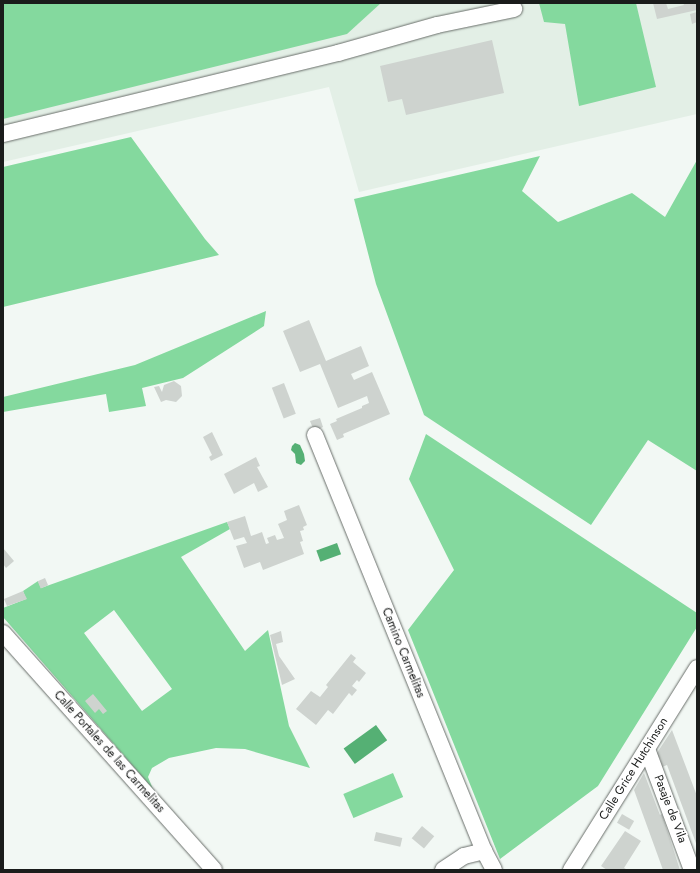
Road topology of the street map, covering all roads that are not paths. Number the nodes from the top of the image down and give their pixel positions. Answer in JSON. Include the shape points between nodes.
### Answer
{"nodes":[{"id":1,"x":514,"y":9,"type":"dead end"},
{"id":2,"x":3,"y":134,"type":"edge"},
{"id":3,"x":315,"y":436,"type":"dead end"},
{"id":4,"x":3,"y":633,"type":"edge"},
{"id":5,"x":697,"y":668,"type":"edge"},
{"id":6,"x":647,"y":749,"type":"junction"},
{"id":7,"x":484,"y":851,"type":"junction"},
{"id":8,"x":214,"y":870,"type":"edge"},
{"id":9,"x":443,"y":870,"type":"edge"},
{"id":10,"x":494,"y":870,"type":"edge"},
{"id":11,"x":570,"y":870,"type":"edge"},
{"id":12,"x":692,"y":870,"type":"edge"}],
"edges":[{"from":1,"to":2,"type":"street","via":[[437,25],[338,53]]},
{"from":3,"to":7,"type":"street","name":"Camino Carmelitas"},
{"from":4,"to":8,"type":"street","name":"Calle Portales de las Carmelitas"},
{"from":5,"to":6,"type":"street","name":"Calle Grice Hutchinson"},
{"from":6,"to":11,"type":"street","name":"Calle Grice Hutchinson"},
{"from":6,"to":12,"type":"street","name":"Pasaje de Vila"},
{"from":7,"to":9,"type":"street","via":[[464,856]]},
{"from":7,"to":10,"type":"street","name":"Camino Carmelitas"}]}
